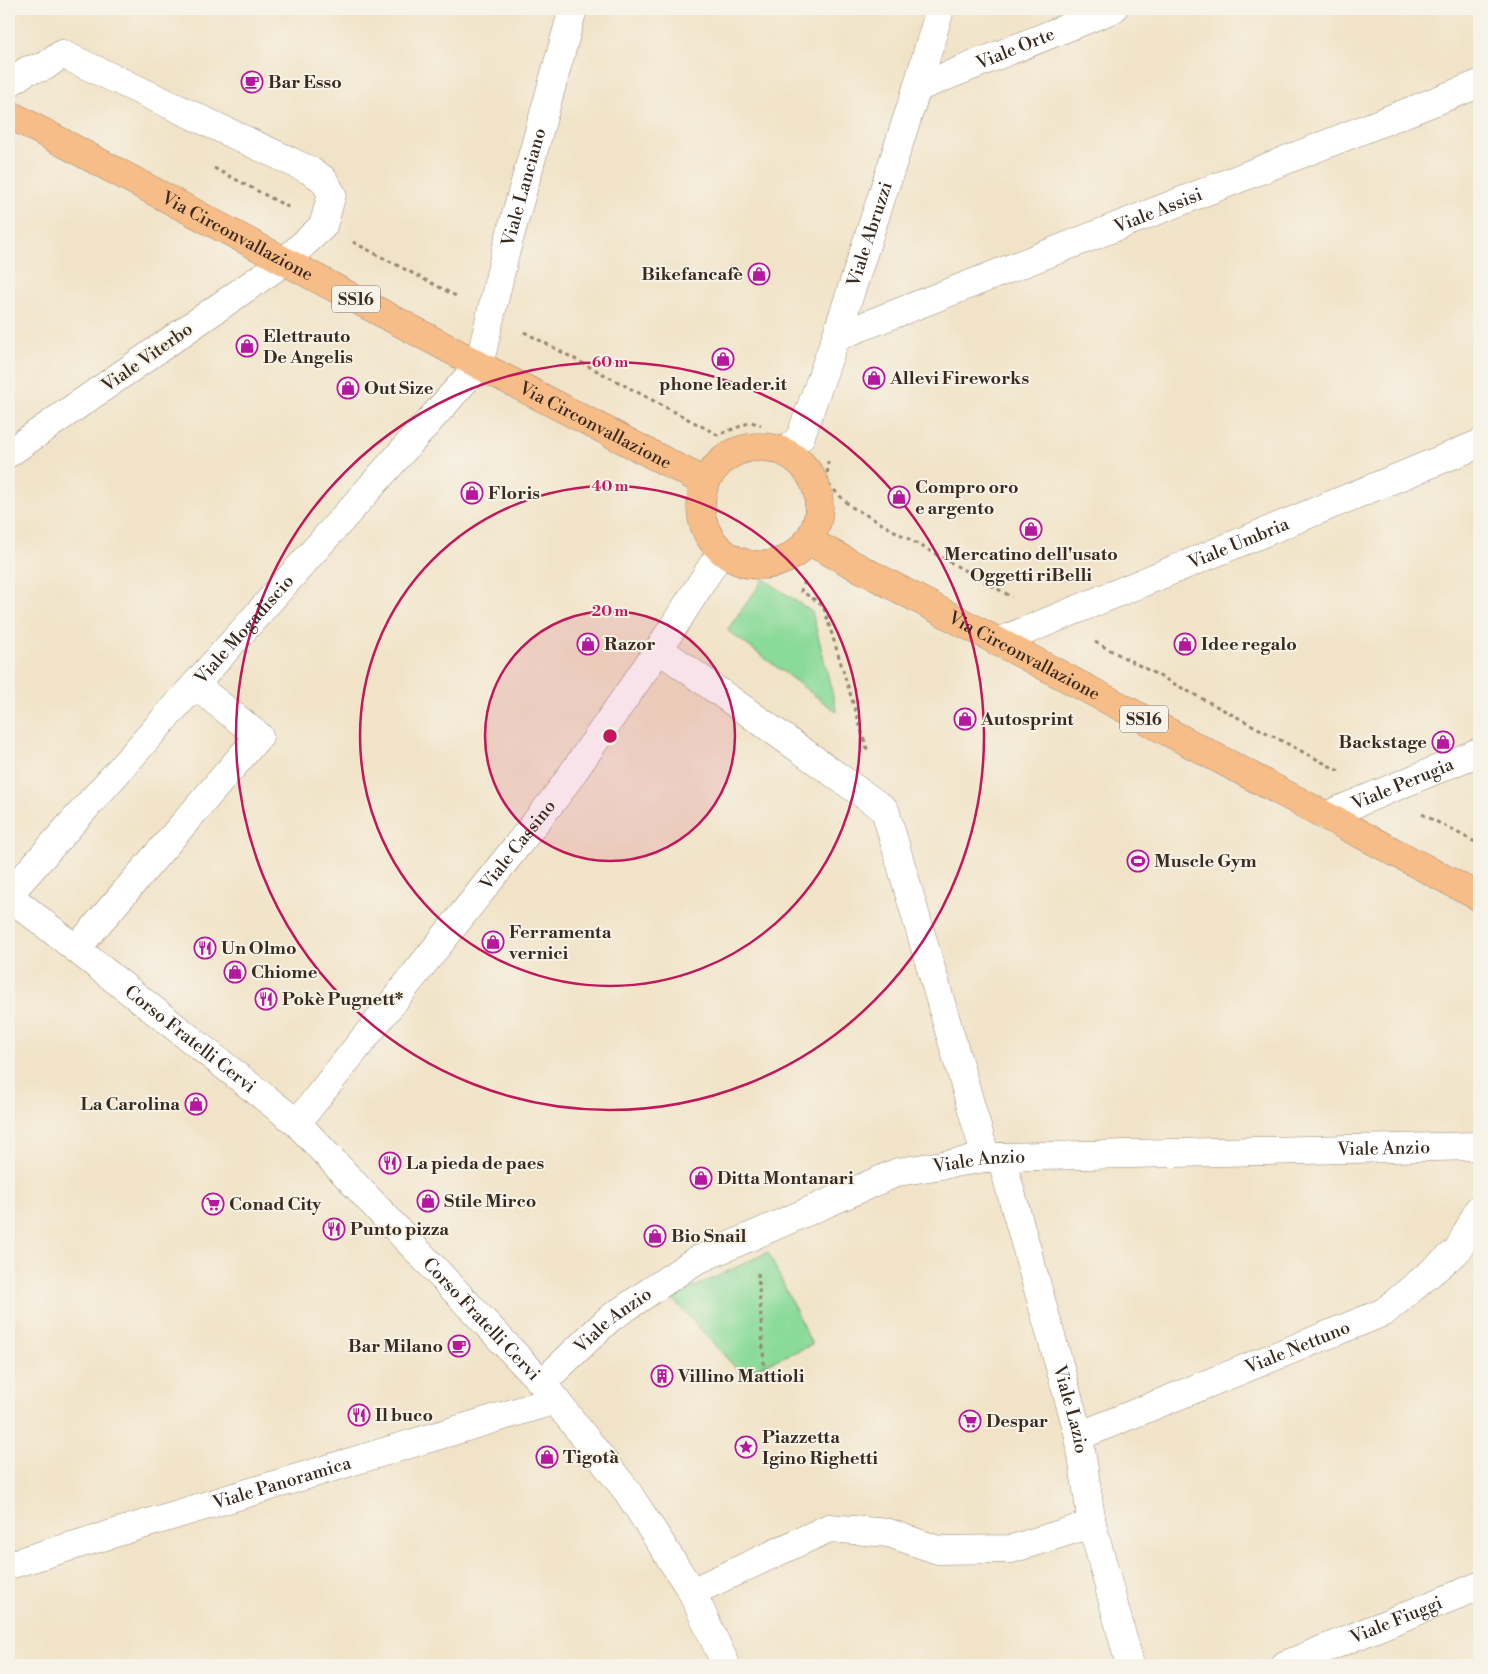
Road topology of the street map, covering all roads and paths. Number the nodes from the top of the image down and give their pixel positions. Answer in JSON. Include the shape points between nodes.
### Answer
{"nodes":[{"id":1,"x":573,"y":9,"type":"edge"},
{"id":2,"x":940,"y":9,"type":"edge"},
{"id":3,"x":1113,"y":9,"type":"edge"},
{"id":4,"x":9,"y":83,"type":"edge"},
{"id":5,"x":1479,"y":84,"type":"edge"},
{"id":6,"x":917,"y":88,"type":"junction"},
{"id":7,"x":9,"y":114,"type":"edge"},
{"id":8,"x":210,"y":166,"type":"dead end"},
{"id":9,"x":323,"y":226,"type":"junction"},
{"id":10,"x":285,"y":261,"type":"junction"},
{"id":11,"x":491,"y":314,"type":"junction"},
{"id":12,"x":836,"y":337,"type":"junction"},
{"id":13,"x":479,"y":365,"type":"junction"},
{"id":14,"x":1479,"y":444,"type":"edge"},
{"id":15,"x":792,"y":445,"type":"junction"},
{"id":16,"x":9,"y":453,"type":"edge"},
{"id":17,"x":705,"y":482,"type":"junction"},
{"id":18,"x":827,"y":483,"type":"junction"},
{"id":19,"x":814,"y":542,"type":"junction"},
{"id":20,"x":721,"y":552,"type":"junction"},
{"id":21,"x":1053,"y":620,"type":"junction"},
{"id":22,"x":998,"y":642,"type":"junction"},
{"id":23,"x":659,"y":649,"type":"junction"},
{"id":24,"x":195,"y":685,"type":"junction"},
{"id":25,"x":1479,"y":752,"type":"edge"},
{"id":26,"x":868,"y":754,"type":"dead end"},
{"id":27,"x":1381,"y":793,"type":"junction"},
{"id":28,"x":1325,"y":816,"type":"junction"},
{"id":29,"x":1479,"y":844,"type":"edge"},
{"id":30,"x":9,"y":895,"type":"edge"},
{"id":31,"x":1479,"y":897,"type":"edge"},
{"id":32,"x":77,"y":948,"type":"junction"},
{"id":33,"x":296,"y":1123,"type":"junction"},
{"id":34,"x":1479,"y":1146,"type":"edge"},
{"id":35,"x":994,"y":1158,"type":"junction"},
{"id":36,"x":1479,"y":1209,"type":"edge"},
{"id":37,"x":755,"y":1234,"type":"junction"},
{"id":38,"x":764,"y":1365,"type":"dead end"},
{"id":39,"x":549,"y":1391,"type":"junction"},
{"id":40,"x":1080,"y":1436,"type":"junction"},
{"id":41,"x":1092,"y":1524,"type":"junction"},
{"id":42,"x":9,"y":1565,"type":"edge"},
{"id":43,"x":1479,"y":1586,"type":"edge"},
{"id":44,"x":692,"y":1592,"type":"junction"},
{"id":45,"x":726,"y":1665,"type":"edge"},
{"id":46,"x":1130,"y":1665,"type":"edge"},
{"id":47,"x":1285,"y":1665,"type":"edge"}],
"edges":[{"from":1,"to":11,"type":"street","name":"Viale Lanciano"},
{"from":2,"to":6,"type":"street","name":"Viale Abruzzi"},
{"from":3,"to":6,"type":"street","name":"Viale Orte"},
{"from":4,"to":9,"type":"street","via":[[28,70],[44,68],[62,54],[323,179],[332,194]]},
{"from":5,"to":12,"type":"street","name":"Viale Assisi"},
{"from":6,"to":12,"type":"street","name":"Viale Abruzzi"},
{"from":7,"to":10,"type":"main road","name":"Via Circonvallazione","number":"SS16"},
{"from":8,"to":9,"type":"path"},
{"from":9,"to":10,"type":"street","name":"Viale Viterbo"},
{"from":9,"to":11,"type":"path"},
{"from":10,"to":13,"type":"main road","name":"Via Circonvallazione","number":"SS16"},
{"from":10,"to":16,"type":"street","name":"Viale Viterbo"},
{"from":11,"to":13,"type":"street","name":"Viale Lanciano"},
{"from":11,"to":15,"type":"path","via":[[718,435],[751,422]]},
{"from":12,"to":15,"type":"street","name":"Viale Abruzzi"},
{"from":13,"to":17,"type":"main road","name":"Via Circonvallazione","number":"SS16"},
{"from":13,"to":24,"type":"street","name":"Viale Mogadiscio"},
{"from":14,"to":21,"type":"street","name":"Viale Umbria"},
{"from":15,"to":17,"type":"main road","via":[[748,447],[730,454],[715,466]]},
{"from":15,"to":18,"type":"path","via":[[829,448]]},
{"from":15,"to":19,"type":"main road","via":[[814,480],[819,499]]},
{"from":17,"to":20,"type":"main road","via":[[700,500],[701,519],[708,537]]},
{"from":18,"to":19,"type":"path"},
{"from":18,"to":21,"type":"path","via":[[850,506]]},
{"from":19,"to":20,"type":"main road","via":[[779,563],[759,566],[739,562]]},
{"from":19,"to":22,"type":"main road","name":"Via Circonvallazione","number":"SS16"},
{"from":19,"to":26,"type":"path","via":[[801,591],[823,605]]},
{"from":20,"to":23,"type":"street","name":"Viale Cassino"},
{"from":21,"to":22,"type":"street","name":"Viale Umbria"},
{"from":21,"to":27,"type":"path"},
{"from":22,"to":28,"type":"main road","name":"Via Circonvallazione","number":"SS16"},
{"from":23,"to":33,"type":"street","name":"Viale Cassino","via":[[558,794]]},
{"from":23,"to":35,"type":"street","name":"Viale Lazio","via":[[885,810]]},
{"from":24,"to":30,"type":"street","name":"Viale Mogadiscio"},
{"from":24,"to":32,"type":"street","via":[[259,736]]},
{"from":25,"to":27,"type":"street","name":"Viale Perugia"},
{"from":27,"to":28,"type":"street","name":"Viale Perugia"},
{"from":27,"to":29,"type":"path"},
{"from":28,"to":31,"type":"main road","name":"Via Circonvallazione","number":"SS16"},
{"from":30,"to":32,"type":"street","name":"Corso Fratelli Cervi"},
{"from":32,"to":33,"type":"street","name":"Corso Fratelli Cervi"},
{"from":33,"to":39,"type":"street","name":"Corso Fratelli Cervi"},
{"from":34,"to":35,"type":"street","name":"Viale Anzio"},
{"from":35,"to":37,"type":"street","name":"Viale Anzio","via":[[898,1172]]},
{"from":35,"to":40,"type":"street","name":"Viale Lazio"},
{"from":36,"to":40,"type":"street","name":"Viale Nettuno","via":[[1458,1250],[1384,1312]]},
{"from":37,"to":38,"type":"path"},
{"from":37,"to":39,"type":"street","name":"Viale Anzio","via":[[695,1261],[609,1319]]},
{"from":39,"to":42,"type":"street","name":"Viale Panoramica"},
{"from":39,"to":44,"type":"street","name":"Corso Fratelli Cervi","via":[[627,1492]]},
{"from":40,"to":41,"type":"street","name":"Viale Lazio"},
{"from":41,"to":44,"type":"street","via":[[1012,1549],[938,1550],[889,1533],[829,1528]]},
{"from":41,"to":46,"type":"street","name":"Viale Lazio"},
{"from":43,"to":47,"type":"street","name":"Viale Fiuggi"},
{"from":44,"to":45,"type":"street","name":"Corso Fratelli Cervi"}]}
